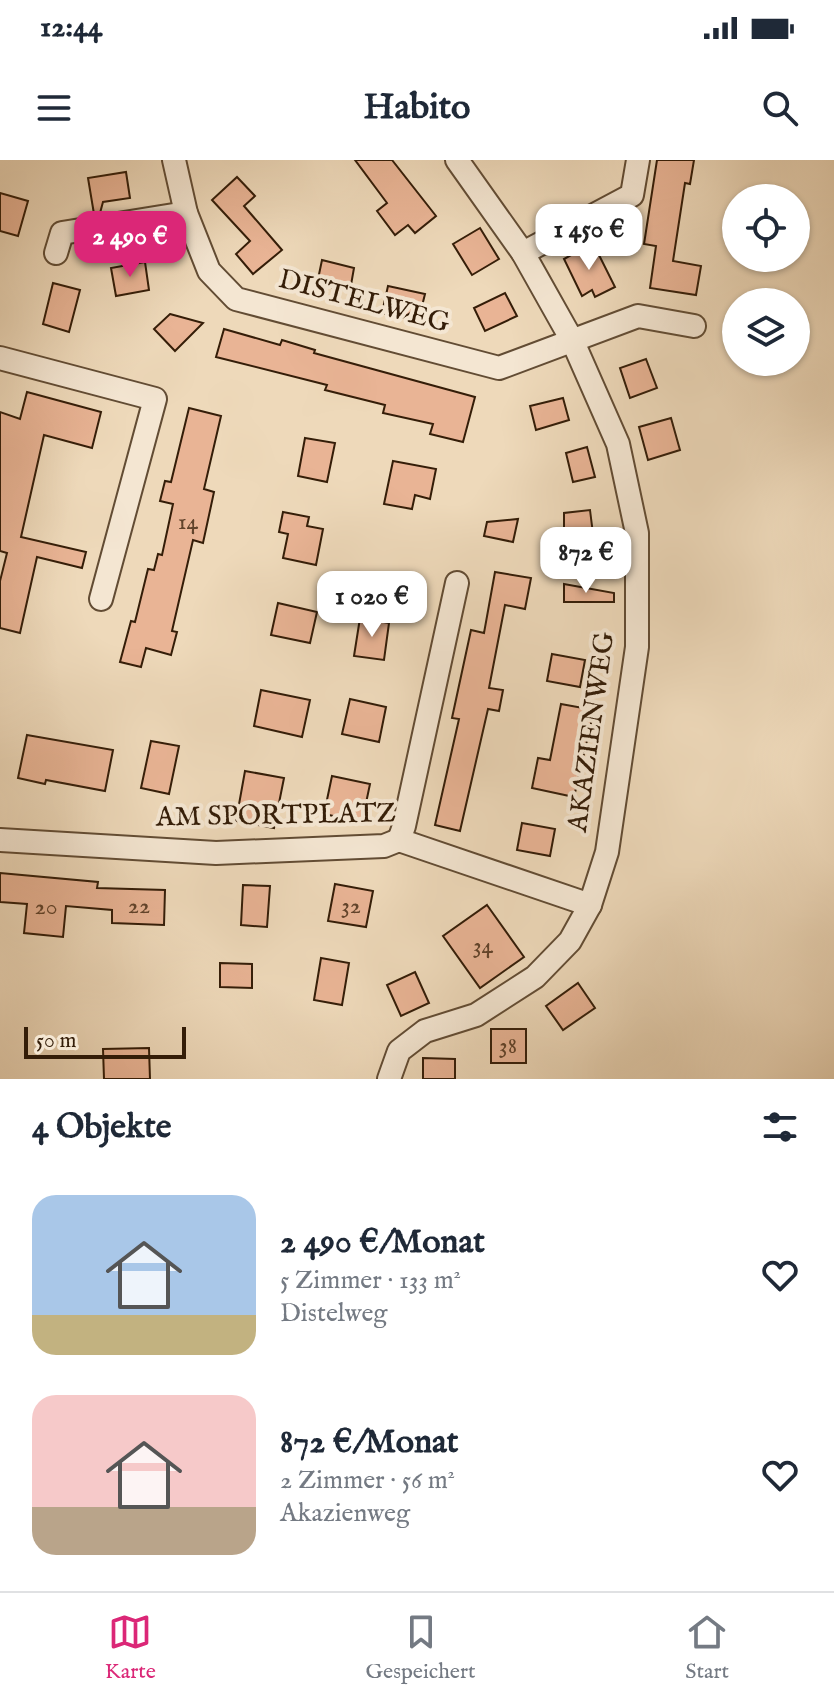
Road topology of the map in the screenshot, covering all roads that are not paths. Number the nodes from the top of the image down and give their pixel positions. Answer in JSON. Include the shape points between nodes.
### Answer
{"nodes":[{"id":1,"x":174,"y":160,"type":"edge"},
{"id":2,"x":457,"y":160,"type":"edge"},
{"id":3,"x":638,"y":160,"type":"edge"},
{"id":4,"x":186,"y":213,"type":"junction"},
{"id":5,"x":62,"y":233,"type":"dead end"},
{"id":6,"x":523,"y":253,"type":"junction"},
{"id":7,"x":694,"y":326,"type":"dead end"},
{"id":8,"x":573,"y":342,"type":"junction"},
{"id":9,"x":0,"y":358,"type":"edge"},
{"id":10,"x":457,"y":583,"type":"dead end"},
{"id":11,"x":101,"y":599,"type":"dead end"},
{"id":12,"x":0,"y":840,"type":"edge"},
{"id":13,"x":399,"y":840,"type":"junction"},
{"id":14,"x":590,"y":905,"type":"junction"},
{"id":15,"x":389,"y":1079,"type":"edge"}],
"edges":[{"from":1,"to":4,"type":"street","name":"DISTELWEG"},
{"from":2,"to":6,"type":"street","name":"AKAZIENWEG"},
{"from":3,"to":6,"type":"street","via":[[632,195]]},
{"from":4,"to":5,"type":"street"},
{"from":4,"to":8,"type":"street","name":"DISTELWEG","via":[[209,271],[236,299],[499,368]]},
{"from":6,"to":8,"type":"street","name":"AKAZIENWEG"},
{"from":7,"to":8,"type":"street","name":"DISTELWEG","via":[[638,316]]},
{"from":8,"to":14,"type":"street","name":"AKAZIENWEG","via":[[618,444],[637,533],[637,647],[607,852]]},
{"from":9,"to":11,"type":"street","via":[[155,399]]},
{"from":10,"to":13,"type":"street"},
{"from":12,"to":13,"type":"street","name":"AM SPORTPLATZ","via":[[216,853],[384,846]]},
{"from":13,"to":14,"type":"street","name":"AM SPORTPLATZ"},
{"from":14,"to":15,"type":"street","name":"AKAZIENWEG","via":[[570,941],[535,977],[476,1015],[425,1031],[399,1051]]}]}
